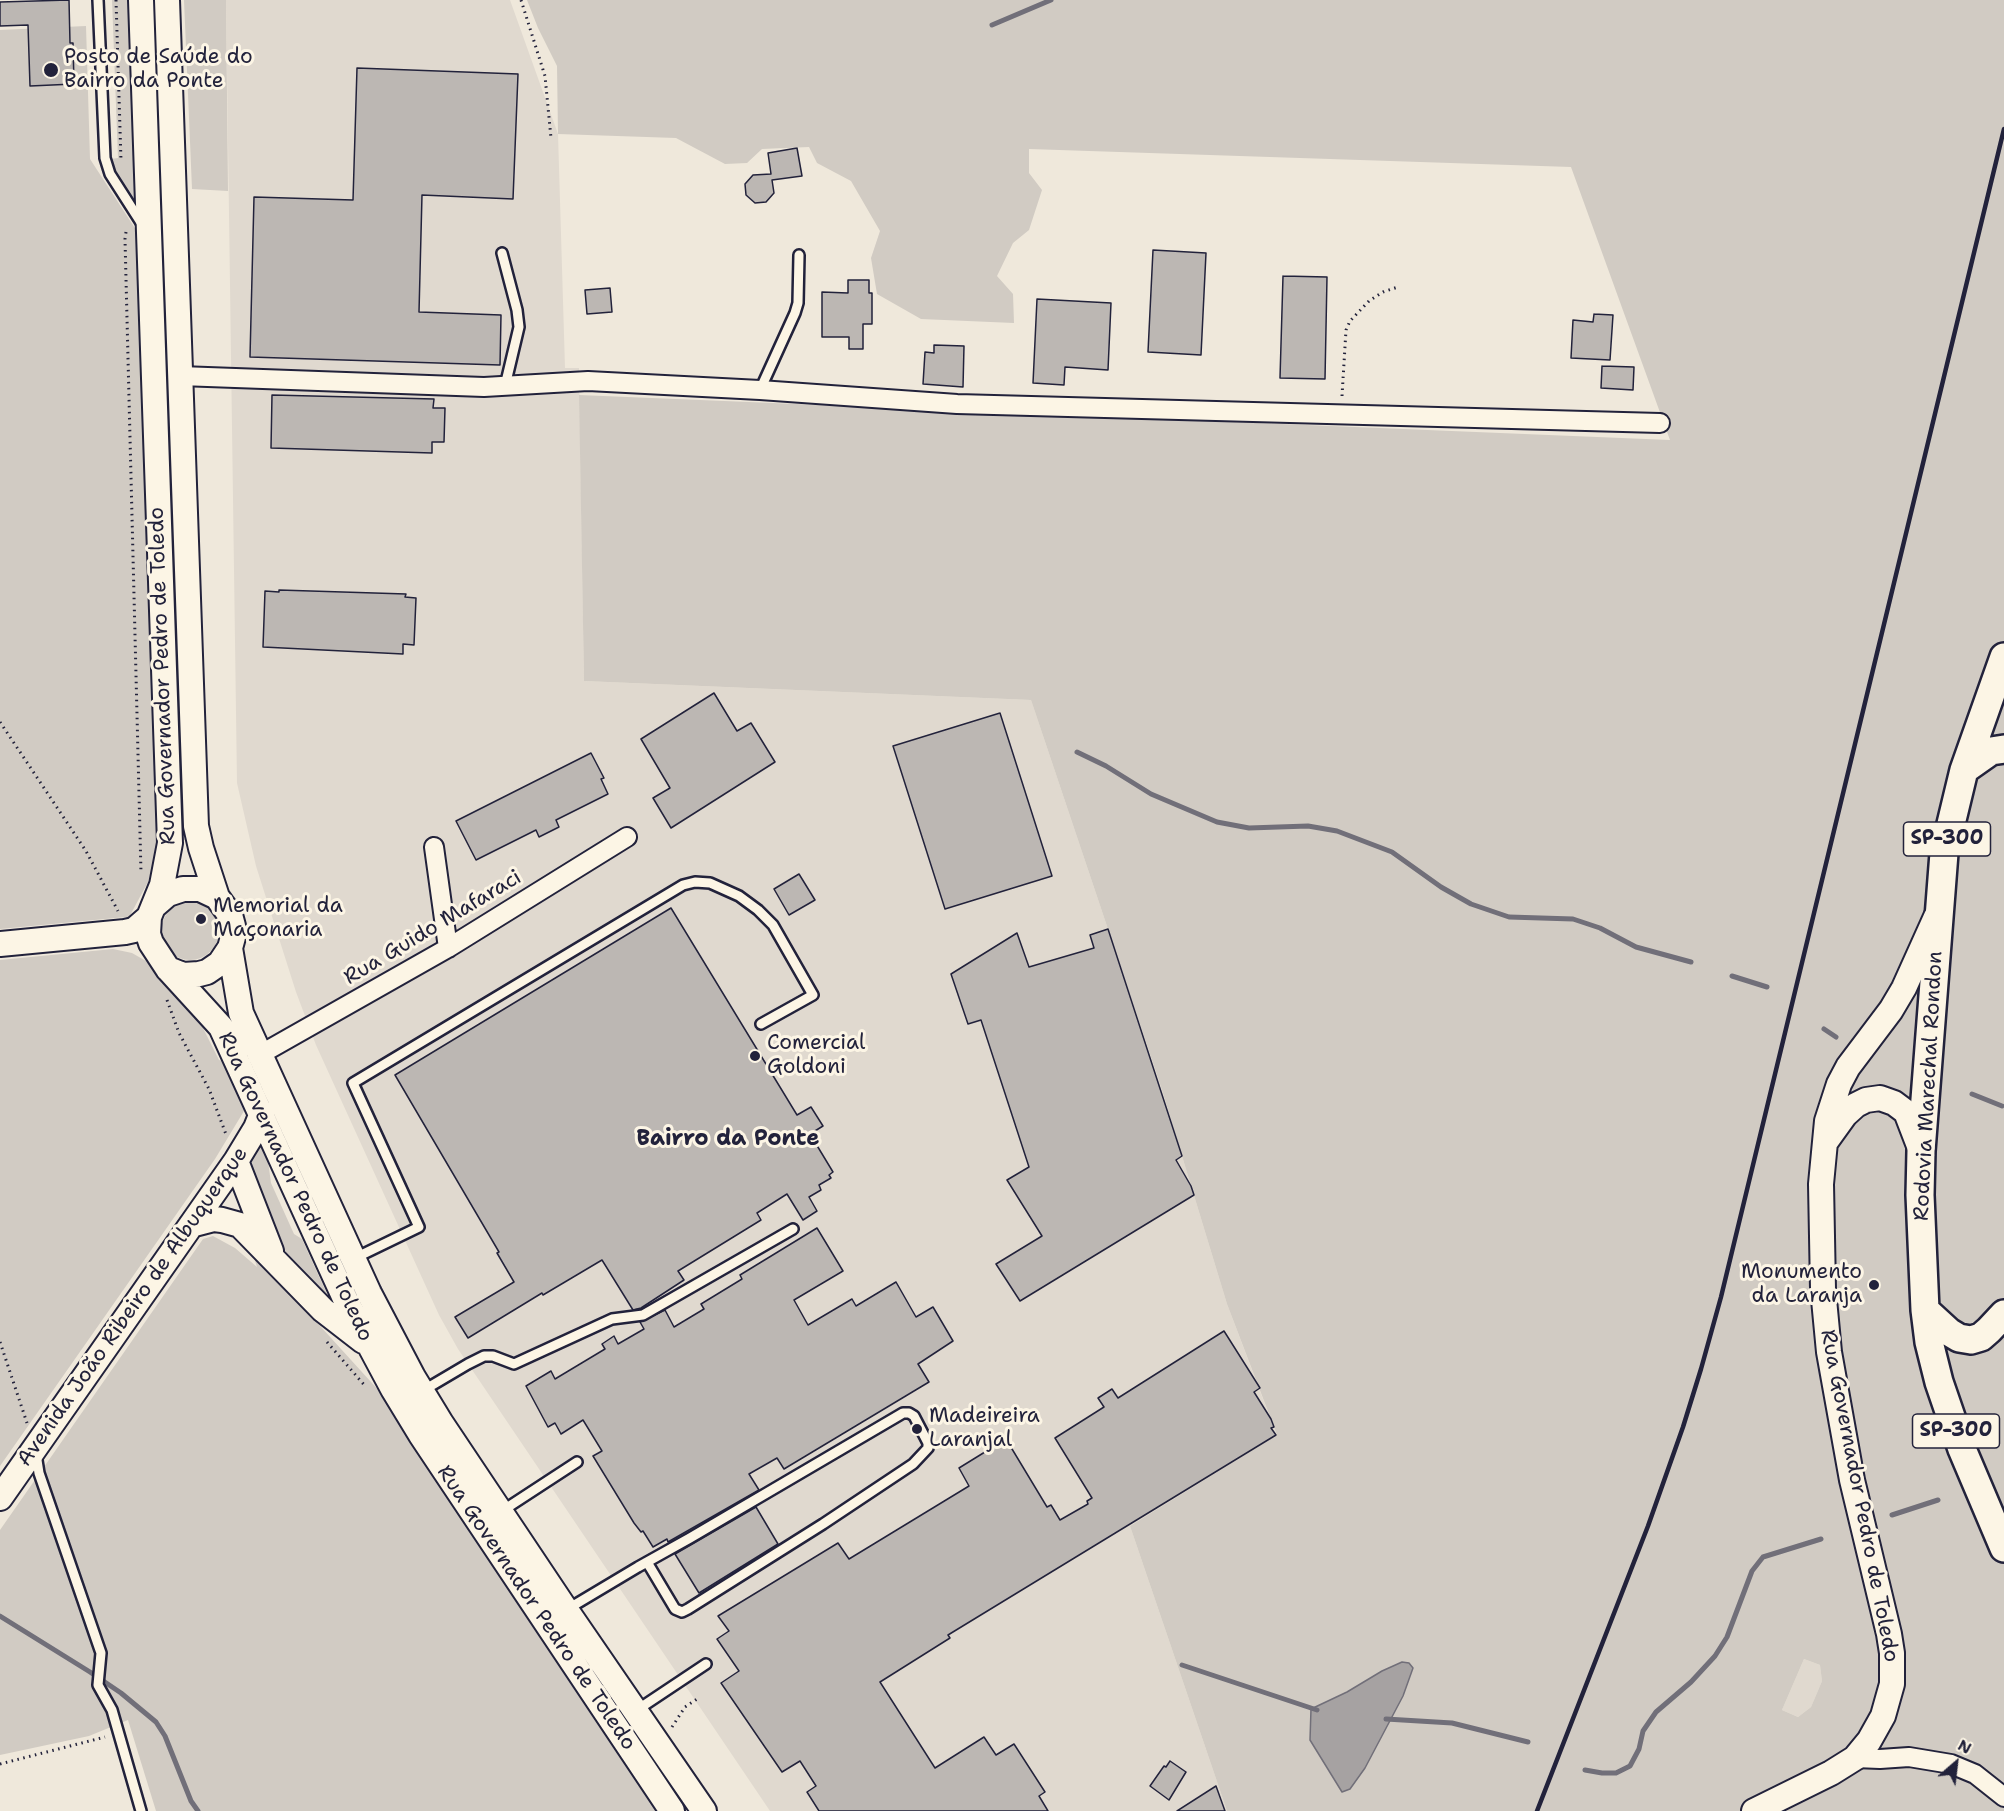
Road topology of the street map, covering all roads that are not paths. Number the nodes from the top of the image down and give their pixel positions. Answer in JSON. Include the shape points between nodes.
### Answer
{"nodes":[{"id":1,"x":98,"y":0,"type":"edge"},
{"id":2,"x":141,"y":0,"type":"edge"},
{"id":3,"x":167,"y":0,"type":"edge"},
{"id":4,"x":150,"y":236,"type":"junction"},
{"id":5,"x":502,"y":253,"type":"dead end"},
{"id":6,"x":799,"y":255,"type":"dead end"},
{"id":7,"x":180,"y":376,"type":"junction"},
{"id":8,"x":505,"y":386,"type":"junction"},
{"id":9,"x":760,"y":390,"type":"junction"},
{"id":10,"x":1660,"y":423,"type":"dead end"},
{"id":11,"x":2004,"y":657,"type":"edge"},
{"id":12,"x":2004,"y":749,"type":"edge"},
{"id":13,"x":1964,"y":770,"type":"junction"},
{"id":14,"x":627,"y":837,"type":"dead end"},
{"id":15,"x":434,"y":847,"type":"dead end"},
{"id":16,"x":217,"y":897,"type":"junction"},
{"id":17,"x":1940,"y":909,"type":"junction"},
{"id":18,"x":151,"y":912,"type":"junction"},
{"id":19,"x":124,"y":932,"type":"junction"},
{"id":20,"x":0,"y":944,"type":"edge"},
{"id":21,"x":230,"y":948,"type":"junction"},
{"id":22,"x":448,"y":948,"type":"junction"},
{"id":23,"x":162,"y":960,"type":"junction"},
{"id":24,"x":761,"y":1024,"type":"dead end"},
{"id":25,"x":261,"y":1054,"type":"junction"},
{"id":26,"x":262,"y":1113,"type":"junction"},
{"id":27,"x":1823,"y":1147,"type":"junction"},
{"id":28,"x":1921,"y":1151,"type":"junction"},
{"id":29,"x":236,"y":1161,"type":"junction"},
{"id":30,"x":191,"y":1225,"type":"junction"},
{"id":31,"x":793,"y":1229,"type":"dead end"},
{"id":32,"x":274,"y":1258,"type":"junction"},
{"id":33,"x":353,"y":1259,"type":"junction"},
{"id":34,"x":1925,"y":1310,"type":"junction"},
{"id":35,"x":2004,"y":1314,"type":"edge"},
{"id":36,"x":368,"y":1344,"type":"junction"},
{"id":37,"x":422,"y":1392,"type":"junction"},
{"id":38,"x":35,"y":1447,"type":"junction"},
{"id":39,"x":577,"y":1462,"type":"dead end"},
{"id":40,"x":0,"y":1498,"type":"edge"},
{"id":41,"x":500,"y":1512,"type":"junction"},
{"id":42,"x":2004,"y":1548,"type":"edge"},
{"id":43,"x":647,"y":1562,"type":"junction"},
{"id":44,"x":566,"y":1610,"type":"junction"},
{"id":45,"x":706,"y":1664,"type":"dead end"},
{"id":46,"x":635,"y":1712,"type":"junction"},
{"id":47,"x":1855,"y":1758,"type":"junction"},
{"id":48,"x":2004,"y":1797,"type":"edge"},
{"id":49,"x":141,"y":1811,"type":"edge"},
{"id":50,"x":672,"y":1811,"type":"edge"},
{"id":51,"x":704,"y":1811,"type":"edge"},
{"id":52,"x":1754,"y":1811,"type":"edge"}],
"edges":[{"from":1,"to":4,"type":"lane","via":[[105,158],[110,174]]},
{"from":2,"to":4,"type":"main road","name":"Rua Governador Pedro de Toledo"},
{"from":3,"to":7,"type":"main road","name":"Rua Governador Pedro de Toledo"},
{"from":4,"to":18,"type":"main road","name":"Rua Governador Pedro de Toledo","via":[[170,843],[162,885]]},
{"from":5,"to":8,"type":"lane","via":[[519,327]]},
{"from":6,"to":9,"type":"lane","via":[[798,303]]},
{"from":7,"to":8,"type":"street"},
{"from":7,"to":16,"type":"main road","name":"Rua Governador Pedro de Toledo","via":[[196,826]]},
{"from":8,"to":9,"type":"street","via":[[588,381]]},
{"from":9,"to":10,"type":"street","via":[[957,404]]},
{"from":11,"to":13,"type":"main road","name":"Rodovia Marechal Rondon","number":"SP-300"},
{"from":12,"to":13,"type":"main road","via":[[1991,751]]},
{"from":13,"to":17,"type":"main road","name":"Rodovia Marechal Rondon","number":"SP-300","via":[[1944,853]]},
{"from":14,"to":22,"type":"street","name":"Rua Guido Mafaraci"},
{"from":15,"to":22,"type":"street"},
{"from":16,"to":18,"type":"main road","via":[[201,890],[183,889],[168,894]]},
{"from":16,"to":21,"type":"main road","name":"Rua Governador Pedro de Toledo","via":[[230,915]]},
{"from":17,"to":27,"type":"main road","name":"Rua Governador Pedro de Toledo","via":[[1904,988],[1839,1084]]},
{"from":17,"to":28,"type":"main road","name":"Rodovia Marechal Rondon","number":"SP-300"},
{"from":18,"to":19,"type":"main road","via":[[134,930]]},
{"from":18,"to":23,"type":"main road","name":"Rua Governador Pedro de Toledo","via":[[148,934]]},
{"from":19,"to":20,"type":"main road"},
{"from":19,"to":23,"type":"main road"},
{"from":21,"to":23,"type":"main road","via":[[220,963],[199,974],[183,975]]},
{"from":21,"to":25,"type":"main road","name":"Rua Governador Pedro de Toledo","via":[[241,1013]]},
{"from":22,"to":25,"type":"street","name":"Rua Guido Mafaraci"},
{"from":23,"to":26,"type":"main road","name":"Rua Governador Pedro de Toledo","via":[[221,1027]]},
{"from":24,"to":33,"type":"lane","via":[[813,995],[773,925],[758,910],[739,896],[710,884],[683,885],[353,1083],[419,1227]]},
{"from":25,"to":33,"type":"main road","name":"Rua Governador Pedro de Toledo"},
{"from":26,"to":29,"type":"main road","name":"Avenida João Ribeiro de Albuquerque"},
{"from":26,"to":36,"type":"main road","name":"Rua Governador Pedro de Toledo"},
{"from":27,"to":28,"type":"main road","via":[[1856,1105],[1880,1098],[1894,1102],[1906,1112]]},
{"from":27,"to":47,"type":"main road","name":"Rua Governador Pedro de Toledo","via":[[1820,1226],[1829,1352],[1852,1480],[1892,1653],[1892,1684],[1886,1708]]},
{"from":28,"to":34,"type":"main road","name":"Rodovia Marechal Rondon","number":"SP-300"},
{"from":29,"to":30,"type":"main road","name":"Avenida João Ribeiro de Albuquerque"},
{"from":29,"to":32,"type":"main road"},
{"from":30,"to":32,"type":"main road","via":[[214,1219],[234,1222]]},
{"from":30,"to":38,"type":"main road","name":"Avenida João Ribeiro de Albuquerque"},
{"from":31,"to":37,"type":"lane","via":[[644,1315],[612,1319],[514,1364],[493,1356],[477,1359]]},
{"from":32,"to":36,"type":"main road","via":[[323,1310]]},
{"from":33,"to":37,"type":"main road","name":"Rua Governador Pedro de Toledo"},
{"from":34,"to":35,"type":"main road","via":[[1948,1332],[1971,1340],[1981,1337]]},
{"from":34,"to":42,"type":"main road","name":"Rodovia Marechal Rondon","number":"SP-300","via":[[1939,1382],[1962,1449]]},
{"from":36,"to":50,"type":"main road","name":"Rua Governador Pedro de Toledo","via":[[421,1436]]},
{"from":37,"to":41,"type":"main road","name":"Rua Governador Pedro de Toledo"},
{"from":38,"to":40,"type":"main road","name":"Avenida João Ribeiro de Albuquerque"},
{"from":38,"to":49,"type":"lane","via":[[39,1473],[101,1658],[98,1685],[111,1710]]},
{"from":39,"to":41,"type":"lane"},
{"from":41,"to":44,"type":"main road","name":"Rua Governador Pedro de Toledo"},
{"from":43,"to":43,"type":"lane","via":[[675,1609],[688,1609],[913,1464],[928,1448],[914,1416],[903,1413]]},
{"from":43,"to":44,"type":"lane"},
{"from":44,"to":46,"type":"main road","name":"Rua Governador Pedro de Toledo"},
{"from":45,"to":46,"type":"lane"},
{"from":46,"to":51,"type":"main road","name":"Rua Governador Pedro de Toledo"},
{"from":47,"to":48,"type":"street","via":[[1909,1757],[1951,1764],[1976,1774]]},
{"from":47,"to":52,"type":"main road","name":"Rua Governador Pedro de Toledo"}]}
